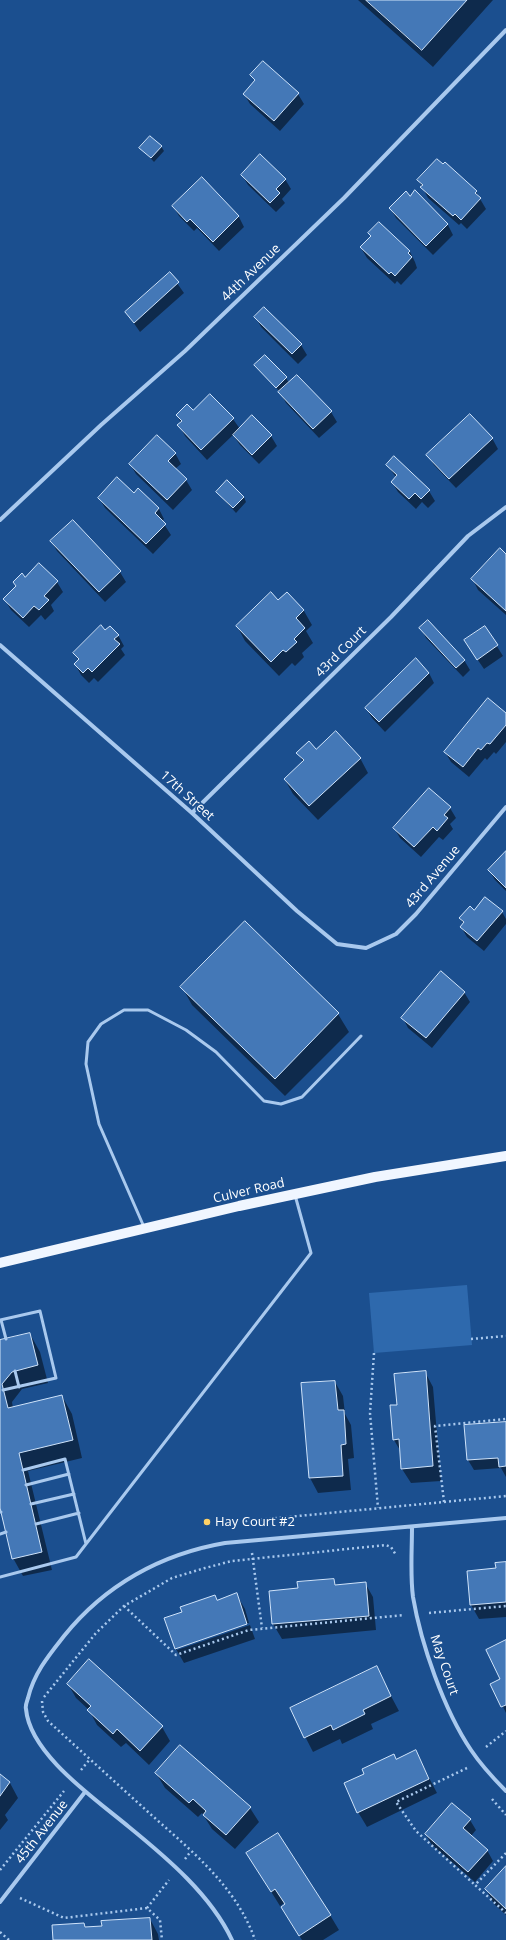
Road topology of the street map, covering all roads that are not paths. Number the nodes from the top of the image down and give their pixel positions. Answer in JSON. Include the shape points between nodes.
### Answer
{"nodes":[{"id":1,"x":506,"y":30,"type":"edge"},
{"id":2,"x":506,"y":508,"type":"edge"},
{"id":3,"x":0,"y":520,"type":"edge"},
{"id":4,"x":0,"y":645,"type":"edge"},
{"id":5,"x":506,"y":807,"type":"edge"},
{"id":6,"x":192,"y":813,"type":"junction"},
{"id":7,"x":366,"y":948,"type":"joint"},
{"id":8,"x":361,"y":1036,"type":"dead end"},
{"id":9,"x":506,"y":1156,"type":"edge"},
{"id":10,"x":295,"y":1194,"type":"junction"},
{"id":11,"x":145,"y":1229,"type":"junction"},
{"id":12,"x":0,"y":1263,"type":"edge"},
{"id":13,"x":0,"y":1320,"type":"edge"},
{"id":14,"x":6,"y":1339,"type":"dead end"},
{"id":15,"x":15,"y":1371,"type":"dead end"},
{"id":16,"x":19,"y":1387,"type":"junction"},
{"id":17,"x":3,"y":1390,"type":"dead end"},
{"id":18,"x":23,"y":1470,"type":"dead end"},
{"id":19,"x":69,"y":1474,"type":"junction"},
{"id":20,"x":26,"y":1485,"type":"dead end"},
{"id":21,"x":74,"y":1494,"type":"junction"},
{"id":22,"x":31,"y":1504,"type":"dead end"},
{"id":23,"x":79,"y":1513,"type":"junction"},
{"id":24,"x":506,"y":1518,"type":"edge"},
{"id":25,"x":36,"y":1524,"type":"dead end"},
{"id":26,"x":412,"y":1527,"type":"junction"},
{"id":27,"x":6,"y":1532,"type":"dead end"},
{"id":28,"x":0,"y":1534,"type":"edge"},
{"id":29,"x":86,"y":1544,"type":"junction"},
{"id":30,"x":0,"y":1576,"type":"edge"},
{"id":31,"x":506,"y":1791,"type":"edge"},
{"id":32,"x":85,"y":1792,"type":"junction"},
{"id":33,"x":0,"y":1902,"type":"edge"},
{"id":34,"x":232,"y":1940,"type":"edge"}],
"edges":[{"from":1,"to":3,"type":"street","name":"44th Avenue","via":[[344,198],[185,351],[101,425]]},
{"from":2,"to":6,"type":"street","name":"43rd Court","via":[[468,536]]},
{"from":4,"to":6,"type":"street","name":"17th Street"},
{"from":5,"to":7,"type":"street","name":"43rd Avenue","via":[[416,914],[396,934]]},
{"from":6,"to":7,"type":"street","name":"17th Street","via":[[297,911],[338,944]]},
{"from":8,"to":11,"type":"lane","via":[[302,1098],[281,1104],[264,1101],[216,1052],[186,1030],[148,1010],[124,1010],[101,1024],[88,1042],[86,1064],[98,1124]]},
{"from":9,"to":10,"type":"main road","name":"Culver Road","via":[[375,1177]]},
{"from":10,"to":11,"type":"main road","name":"Culver Road"},
{"from":10,"to":29,"type":"lane","via":[[310,1253]]},
{"from":11,"to":12,"type":"main road","name":"Culver Road"},
{"from":13,"to":14,"type":"lane"},
{"from":13,"to":16,"type":"lane","via":[[40,1311],[56,1378]]},
{"from":15,"to":16,"type":"lane"},
{"from":16,"to":17,"type":"lane"},
{"from":18,"to":19,"type":"lane","via":[[65,1459]]},
{"from":19,"to":20,"type":"lane"},
{"from":19,"to":21,"type":"lane"},
{"from":21,"to":22,"type":"lane"},
{"from":21,"to":23,"type":"lane"},
{"from":23,"to":25,"type":"lane"},
{"from":23,"to":29,"type":"lane"},
{"from":24,"to":26,"type":"street"},
{"from":26,"to":31,"type":"street","name":"May Court","via":[[413,1596],[427,1650],[457,1727],[471,1751]]},
{"from":26,"to":32,"type":"street","via":[[198,1547],[172,1556],[122,1581],[100,1598],[79,1617],[46,1659],[32,1682],[26,1709],[34,1735],[51,1757]]},
{"from":27,"to":28,"type":"lane"},
{"from":29,"to":30,"type":"lane","via":[[76,1557]]},
{"from":32,"to":33,"type":"street","name":"45th Avenue"},
{"from":32,"to":34,"type":"street","via":[[130,1827],[180,1872],[210,1903]]}]}
